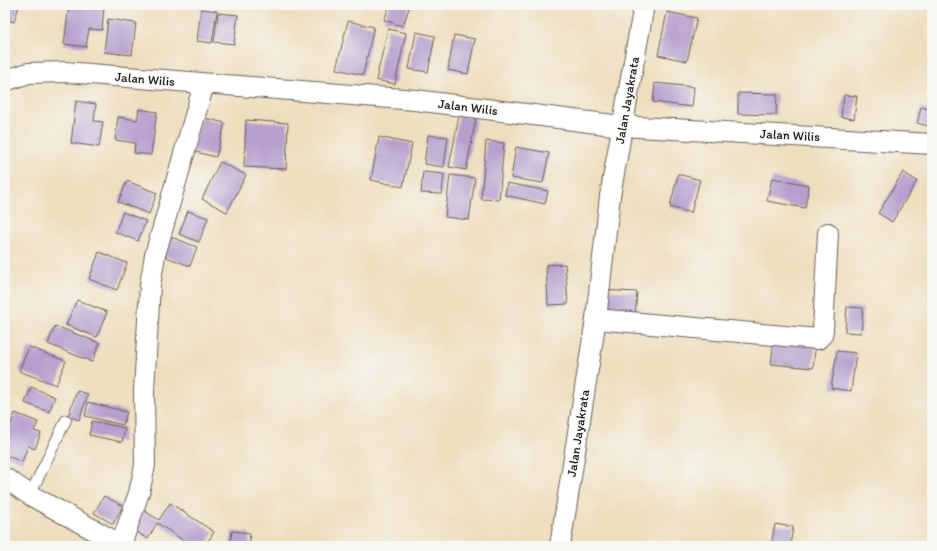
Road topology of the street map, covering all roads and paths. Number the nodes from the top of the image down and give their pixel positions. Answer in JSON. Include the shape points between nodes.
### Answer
{"nodes":[{"id":1,"x":644,"y":5,"type":"edge"},
{"id":2,"x":5,"y":81,"type":"edge"},
{"id":3,"x":204,"y":84,"type":"junction"},
{"id":4,"x":621,"y":126,"type":"junction"},
{"id":5,"x":932,"y":144,"type":"edge"},
{"id":6,"x":828,"y":233,"type":"dead end"},
{"id":7,"x":596,"y":319,"type":"junction"},
{"id":8,"x":66,"y":420,"type":"dead end"},
{"id":9,"x":5,"y":478,"type":"edge"},
{"id":10,"x":30,"y":495,"type":"junction"},
{"id":11,"x":122,"y":545,"type":"edge"},
{"id":12,"x":560,"y":546,"type":"edge"}],
"edges":[{"from":1,"to":4,"type":"street","name":"Jalan Jayakrata"},
{"from":2,"to":3,"type":"street","name":"Jalan Wilis","via":[[28,72],[65,72]]},
{"from":3,"to":4,"type":"street","name":"Jalan Wilis","via":[[415,100]]},
{"from":3,"to":11,"type":"street","via":[[155,255],[150,285],[144,390],[145,465]]},
{"from":4,"to":5,"type":"street","name":"Jalan Wilis"},
{"from":4,"to":7,"type":"street","name":"Jalan Jayakrata"},
{"from":6,"to":7,"type":"street","via":[[823,330],[818,339]]},
{"from":7,"to":12,"type":"street","name":"Jalan Jayakrata"},
{"from":8,"to":10,"type":"lane"},
{"from":9,"to":10,"type":"street"},
{"from":10,"to":11,"type":"street"}]}
